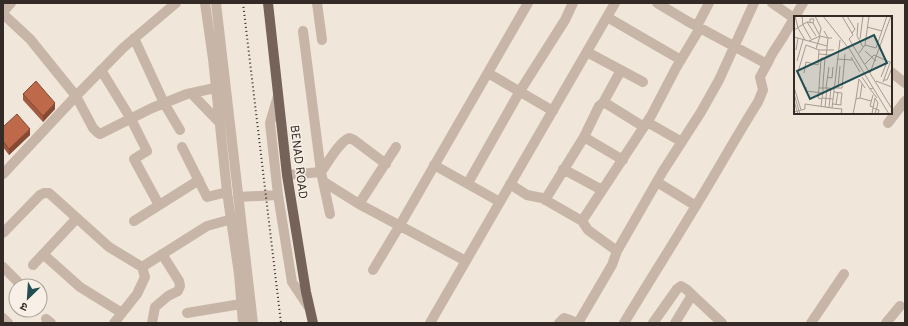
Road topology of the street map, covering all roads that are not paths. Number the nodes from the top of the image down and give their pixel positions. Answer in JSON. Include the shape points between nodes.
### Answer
{"nodes":[{"id":1,"x":11,"y":3,"type":"edge"},
{"id":2,"x":176,"y":3,"type":"edge"},
{"id":3,"x":205,"y":3,"type":"edge"},
{"id":4,"x":216,"y":3,"type":"edge"},
{"id":5,"x":268,"y":3,"type":"edge"},
{"id":6,"x":318,"y":3,"type":"edge"},
{"id":7,"x":528,"y":3,"type":"edge"},
{"id":8,"x":573,"y":3,"type":"edge"},
{"id":9,"x":615,"y":3,"type":"edge"},
{"id":10,"x":709,"y":3,"type":"edge"},
{"id":11,"x":754,"y":3,"type":"edge"},
{"id":12,"x":772,"y":3,"type":"edge"},
{"id":13,"x":803,"y":3,"type":"edge"},
{"id":14,"x":660,"y":4,"type":"edge"},
{"id":15,"x":3,"y":13,"type":"edge"},
{"id":16,"x":795,"y":16,"type":"edge"},
{"id":17,"x":607,"y":17,"type":"junction"},
{"id":18,"x":794,"y":18,"type":"edge"},
{"id":19,"x":699,"y":27,"type":"junction"},
{"id":20,"x":303,"y":31,"type":"dead end"},
{"id":21,"x":134,"y":38,"type":"junction"},
{"id":22,"x":322,"y":40,"type":"dead end"},
{"id":23,"x":734,"y":46,"type":"junction"},
{"id":24,"x":587,"y":52,"type":"junction"},
{"id":25,"x":681,"y":60,"type":"junction"},
{"id":26,"x":767,"y":64,"type":"junction"},
{"id":27,"x":101,"y":70,"type":"junction"},
{"id":28,"x":621,"y":70,"type":"junction"},
{"id":29,"x":488,"y":73,"type":"junction"},
{"id":30,"x":892,"y":73,"type":"edge"},
{"id":31,"x":643,"y":82,"type":"dead end"},
{"id":32,"x":905,"y":83,"type":"edge"},
{"id":33,"x":215,"y":88,"type":"junction"},
{"id":34,"x":520,"y":92,"type":"junction"},
{"id":35,"x":191,"y":93,"type":"junction"},
{"id":36,"x":76,"y":96,"type":"junction"},
{"id":37,"x":278,"y":96,"type":"junction"},
{"id":38,"x":905,"y":101,"type":"edge"},
{"id":39,"x":164,"y":103,"type":"junction"},
{"id":40,"x":603,"y":104,"type":"junction"},
{"id":41,"x":553,"y":111,"type":"junction"},
{"id":42,"x":131,"y":119,"type":"junction"},
{"id":43,"x":219,"y":122,"type":"junction"},
{"id":44,"x":888,"y":123,"type":"dead end"},
{"id":45,"x":645,"y":125,"type":"junction"},
{"id":46,"x":180,"y":130,"type":"dead end"},
{"id":47,"x":584,"y":137,"type":"junction"},
{"id":48,"x":682,"y":142,"type":"junction"},
{"id":49,"x":182,"y":147,"type":"dead end"},
{"id":50,"x":396,"y":147,"type":"dead end"},
{"id":51,"x":623,"y":160,"type":"junction"},
{"id":52,"x":386,"y":164,"type":"junction"},
{"id":53,"x":434,"y":165,"type":"junction"},
{"id":54,"x":563,"y":169,"type":"junction"},
{"id":55,"x":3,"y":174,"type":"edge"},
{"id":56,"x":287,"y":175,"type":"junction"},
{"id":57,"x":322,"y":177,"type":"junction"},
{"id":58,"x":199,"y":180,"type":"junction"},
{"id":59,"x":657,"y":182,"type":"junction"},
{"id":60,"x":468,"y":183,"type":"junction"},
{"id":61,"x":510,"y":184,"type":"junction"},
{"id":62,"x":602,"y":190,"type":"junction"},
{"id":63,"x":227,"y":192,"type":"junction"},
{"id":64,"x":278,"y":195,"type":"junction"},
{"id":65,"x":238,"y":197,"type":"junction"},
{"id":66,"x":545,"y":200,"type":"junction"},
{"id":67,"x":500,"y":202,"type":"junction"},
{"id":68,"x":359,"y":204,"type":"junction"},
{"id":69,"x":159,"y":205,"type":"junction"},
{"id":70,"x":696,"y":206,"type":"junction"},
{"id":71,"x":330,"y":214,"type":"dead end"},
{"id":72,"x":77,"y":218,"type":"junction"},
{"id":73,"x":232,"y":219,"type":"junction"},
{"id":74,"x":134,"y":221,"type":"dead end"},
{"id":75,"x":582,"y":221,"type":"junction"},
{"id":76,"x":400,"y":225,"type":"junction"},
{"id":77,"x":3,"y":233,"type":"edge"},
{"id":78,"x":617,"y":251,"type":"junction"},
{"id":79,"x":43,"y":254,"type":"junction"},
{"id":80,"x":162,"y":254,"type":"junction"},
{"id":81,"x":466,"y":261,"type":"junction"},
{"id":82,"x":33,"y":265,"type":"dead end"},
{"id":83,"x":3,"y":267,"type":"edge"},
{"id":84,"x":142,"y":267,"type":"junction"},
{"id":85,"x":373,"y":270,"type":"dead end"},
{"id":86,"x":844,"y":274,"type":"dead end"},
{"id":87,"x":14,"y":278,"type":"edge"},
{"id":88,"x":692,"y":295,"type":"junction"},
{"id":89,"x":241,"y":304,"type":"junction"},
{"id":90,"x":308,"y":306,"type":"junction"},
{"id":91,"x":900,"y":306,"type":"dead end"},
{"id":92,"x":122,"y":312,"type":"junction"},
{"id":93,"x":187,"y":313,"type":"dead end"},
{"id":94,"x":3,"y":318,"type":"edge"},
{"id":95,"x":8,"y":323,"type":"edge"},
{"id":96,"x":114,"y":323,"type":"edge"},
{"id":97,"x":152,"y":323,"type":"edge"},
{"id":98,"x":243,"y":323,"type":"edge"},
{"id":99,"x":253,"y":323,"type":"edge"},
{"id":100,"x":313,"y":323,"type":"edge"},
{"id":101,"x":430,"y":323,"type":"edge"},
{"id":102,"x":559,"y":323,"type":"edge"},
{"id":103,"x":577,"y":323,"type":"edge"},
{"id":104,"x":624,"y":323,"type":"edge"},
{"id":105,"x":653,"y":323,"type":"edge"},
{"id":106,"x":675,"y":323,"type":"edge"},
{"id":107,"x":722,"y":323,"type":"edge"},
{"id":108,"x":811,"y":323,"type":"edge"},
{"id":109,"x":886,"y":323,"type":"edge"}],
"edges":[{"from":1,"to":15,"type":"street"},
{"from":2,"to":21,"type":"street"},
{"from":3,"to":33,"type":"street"},
{"from":4,"to":65,"type":"street"},
{"from":5,"to":37,"type":"main road","name":"BENAD ROAD"},
{"from":6,"to":22,"type":"street"},
{"from":7,"to":29,"type":"street"},
{"from":8,"to":34,"type":"street"},
{"from":9,"to":17,"type":"street"},
{"from":10,"to":19,"type":"street"},
{"from":11,"to":23,"type":"street"},
{"from":12,"to":18,"type":"street"},
{"from":13,"to":16,"type":"street"},
{"from":14,"to":19,"type":"street"},
{"from":15,"to":36,"type":"street","via":[[30,39]]},
{"from":17,"to":24,"type":"street"},
{"from":17,"to":25,"type":"street"},
{"from":18,"to":26,"type":"street"},
{"from":19,"to":23,"type":"street"},
{"from":19,"to":25,"type":"street"},
{"from":20,"to":57,"type":"street"},
{"from":21,"to":27,"type":"street"},
{"from":21,"to":39,"type":"street"},
{"from":23,"to":26,"type":"street"},
{"from":23,"to":48,"type":"street","via":[[719,80]]},
{"from":24,"to":28,"type":"street"},
{"from":24,"to":41,"type":"street"},
{"from":25,"to":45,"type":"street"},
{"from":26,"to":70,"type":"street","via":[[760,77],[763,90],[758,102]]},
{"from":27,"to":36,"type":"street"},
{"from":27,"to":42,"type":"street"},
{"from":28,"to":31,"type":"street"},
{"from":28,"to":40,"type":"street"},
{"from":29,"to":34,"type":"street"},
{"from":29,"to":53,"type":"street"},
{"from":30,"to":32,"type":"street"},
{"from":33,"to":35,"type":"street"},
{"from":33,"to":43,"type":"street"},
{"from":34,"to":41,"type":"street"},
{"from":34,"to":60,"type":"street"},
{"from":35,"to":39,"type":"street"},
{"from":35,"to":43,"type":"street"},
{"from":36,"to":42,"type":"street","via":[[97,132],[103,133]]},
{"from":36,"to":55,"type":"street"},
{"from":37,"to":56,"type":"main road","name":"BENAD ROAD"},
{"from":37,"to":64,"type":"street","via":[[270,123]]},
{"from":38,"to":44,"type":"street"},
{"from":39,"to":42,"type":"street"},
{"from":39,"to":46,"type":"street"},
{"from":40,"to":45,"type":"street"},
{"from":40,"to":47,"type":"street","via":[[599,106]]},
{"from":41,"to":61,"type":"street"},
{"from":42,"to":69,"type":"street","via":[[147,151],[134,159]]},
{"from":43,"to":63,"type":"street"},
{"from":45,"to":48,"type":"street"},
{"from":45,"to":51,"type":"street"},
{"from":47,"to":51,"type":"street"},
{"from":47,"to":54,"type":"street"},
{"from":48,"to":59,"type":"street"},
{"from":49,"to":58,"type":"street"},
{"from":50,"to":52,"type":"street"},
{"from":51,"to":62,"type":"street"},
{"from":52,"to":57,"type":"street","via":[[349,138],[340,145]]},
{"from":52,"to":68,"type":"street"},
{"from":53,"to":60,"type":"street"},
{"from":53,"to":76,"type":"street"},
{"from":54,"to":62,"type":"street"},
{"from":54,"to":66,"type":"street"},
{"from":56,"to":57,"type":"street"},
{"from":56,"to":90,"type":"main road","name":"BENAD ROAD"},
{"from":57,"to":68,"type":"street"},
{"from":57,"to":71,"type":"street"},
{"from":58,"to":63,"type":"street","via":[[207,198]]},
{"from":58,"to":69,"type":"street"},
{"from":59,"to":70,"type":"street"},
{"from":59,"to":78,"type":"street"},
{"from":60,"to":67,"type":"street"},
{"from":61,"to":66,"type":"street","via":[[526,194]]},
{"from":61,"to":67,"type":"street"},
{"from":62,"to":75,"type":"street"},
{"from":63,"to":73,"type":"street"},
{"from":64,"to":65,"type":"street"},
{"from":64,"to":90,"type":"street","via":[[292,282]]},
{"from":65,"to":99,"type":"street"},
{"from":66,"to":75,"type":"street"},
{"from":67,"to":81,"type":"street"},
{"from":68,"to":76,"type":"street"},
{"from":69,"to":74,"type":"street"},
{"from":70,"to":104,"type":"street"},
{"from":72,"to":77,"type":"street","via":[[49,192],[44,193]]},
{"from":72,"to":79,"type":"street"},
{"from":72,"to":84,"type":"street","via":[[109,247]]},
{"from":73,"to":80,"type":"street","via":[[207,226]]},
{"from":73,"to":89,"type":"street"},
{"from":75,"to":78,"type":"street","via":[[588,230]]},
{"from":76,"to":81,"type":"street"},
{"from":76,"to":85,"type":"street"},
{"from":78,"to":103,"type":"street","via":[[612,265]]},
{"from":79,"to":82,"type":"street"},
{"from":79,"to":92,"type":"street","via":[[80,287]]},
{"from":80,"to":84,"type":"street"},
{"from":80,"to":97,"type":"street","via":[[180,286],[178,291],[155,307]]},
{"from":81,"to":101,"type":"street"},
{"from":83,"to":87,"type":"street"},
{"from":84,"to":92,"type":"street","via":[[144,277],[137,294]]},
{"from":86,"to":108,"type":"street"},
{"from":88,"to":105,"type":"street","via":[[679,286]]},
{"from":88,"to":106,"type":"street"},
{"from":88,"to":107,"type":"street"},
{"from":89,"to":93,"type":"street"},
{"from":89,"to":98,"type":"street"},
{"from":90,"to":100,"type":"main road","name":"BENAD ROAD"},
{"from":91,"to":109,"type":"street"},
{"from":92,"to":96,"type":"street"},
{"from":94,"to":95,"type":"street"},
{"from":102,"to":103,"type":"street","via":[[567,318]]}]}
